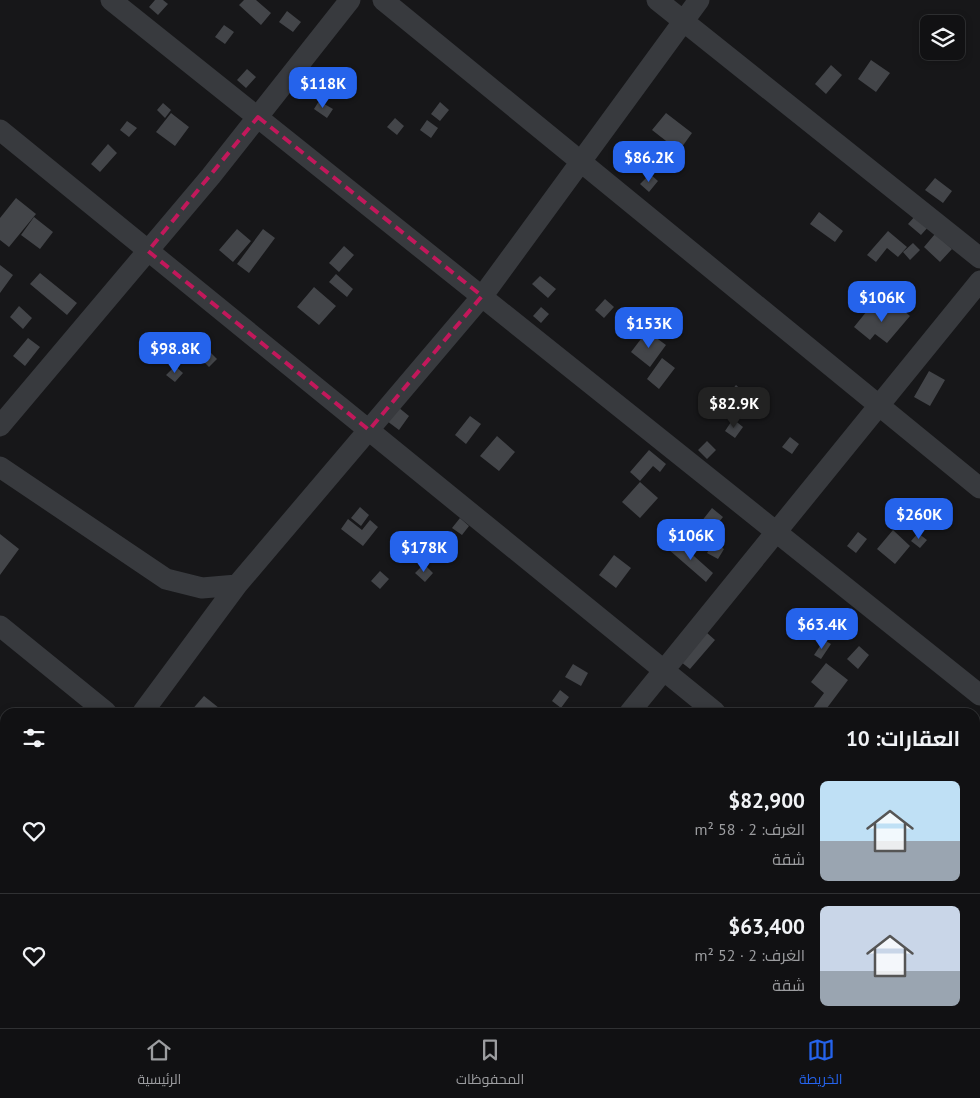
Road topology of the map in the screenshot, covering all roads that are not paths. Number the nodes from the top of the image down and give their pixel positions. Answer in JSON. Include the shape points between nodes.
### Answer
{"nodes":[{"id":1,"x":111,"y":0,"type":"edge"},
{"id":2,"x":350,"y":0,"type":"edge"},
{"id":3,"x":383,"y":0,"type":"edge"},
{"id":4,"x":657,"y":0,"type":"edge"},
{"id":5,"x":699,"y":0,"type":"edge"},
{"id":6,"x":684,"y":21,"type":"junction"},
{"id":7,"x":258,"y":117,"type":"junction"},
{"id":8,"x":0,"y":130,"type":"edge"},
{"id":9,"x":581,"y":162,"type":"junction"},
{"id":10,"x":148,"y":251,"type":"junction"},
{"id":11,"x":980,"y":258,"type":"edge"},
{"id":12,"x":980,"y":281,"type":"edge"},
{"id":13,"x":482,"y":296,"type":"junction"},
{"id":14,"x":879,"y":406,"type":"junction"},
{"id":15,"x":0,"y":426,"type":"edge"},
{"id":16,"x":369,"y":430,"type":"junction"},
{"id":17,"x":0,"y":467,"type":"edge"},
{"id":18,"x":980,"y":488,"type":"edge"},
{"id":19,"x":777,"y":532,"type":"junction"},
{"id":20,"x":237,"y":585,"type":"junction"},
{"id":21,"x":0,"y":626,"type":"edge"},
{"id":22,"x":664,"y":671,"type":"junction"},
{"id":23,"x":980,"y":694,"type":"edge"},
{"id":24,"x":101,"y":708,"type":"edge"},
{"id":25,"x":146,"y":708,"type":"edge"},
{"id":26,"x":633,"y":708,"type":"edge"},
{"id":27,"x":710,"y":708,"type":"edge"}],
"edges":[{"from":1,"to":7,"type":"street"},
{"from":2,"to":7,"type":"street"},
{"from":3,"to":9,"type":"street"},
{"from":4,"to":6,"type":"street"},
{"from":5,"to":6,"type":"street"},
{"from":6,"to":9,"type":"street"},
{"from":6,"to":11,"type":"street"},
{"from":7,"to":10,"type":"street"},
{"from":7,"to":13,"type":"street"},
{"from":8,"to":10,"type":"street"},
{"from":9,"to":13,"type":"street"},
{"from":9,"to":14,"type":"street"},
{"from":10,"to":15,"type":"street"},
{"from":10,"to":16,"type":"street"},
{"from":12,"to":14,"type":"street"},
{"from":13,"to":16,"type":"street"},
{"from":13,"to":19,"type":"street"},
{"from":14,"to":18,"type":"street"},
{"from":14,"to":19,"type":"street"},
{"from":16,"to":20,"type":"street"},
{"from":16,"to":22,"type":"street"},
{"from":17,"to":20,"type":"street","via":[[166,578],[202,588]]},
{"from":19,"to":22,"type":"street"},
{"from":19,"to":23,"type":"street"},
{"from":20,"to":25,"type":"street"},
{"from":21,"to":24,"type":"street"},
{"from":22,"to":26,"type":"street"},
{"from":22,"to":27,"type":"street"}]}
